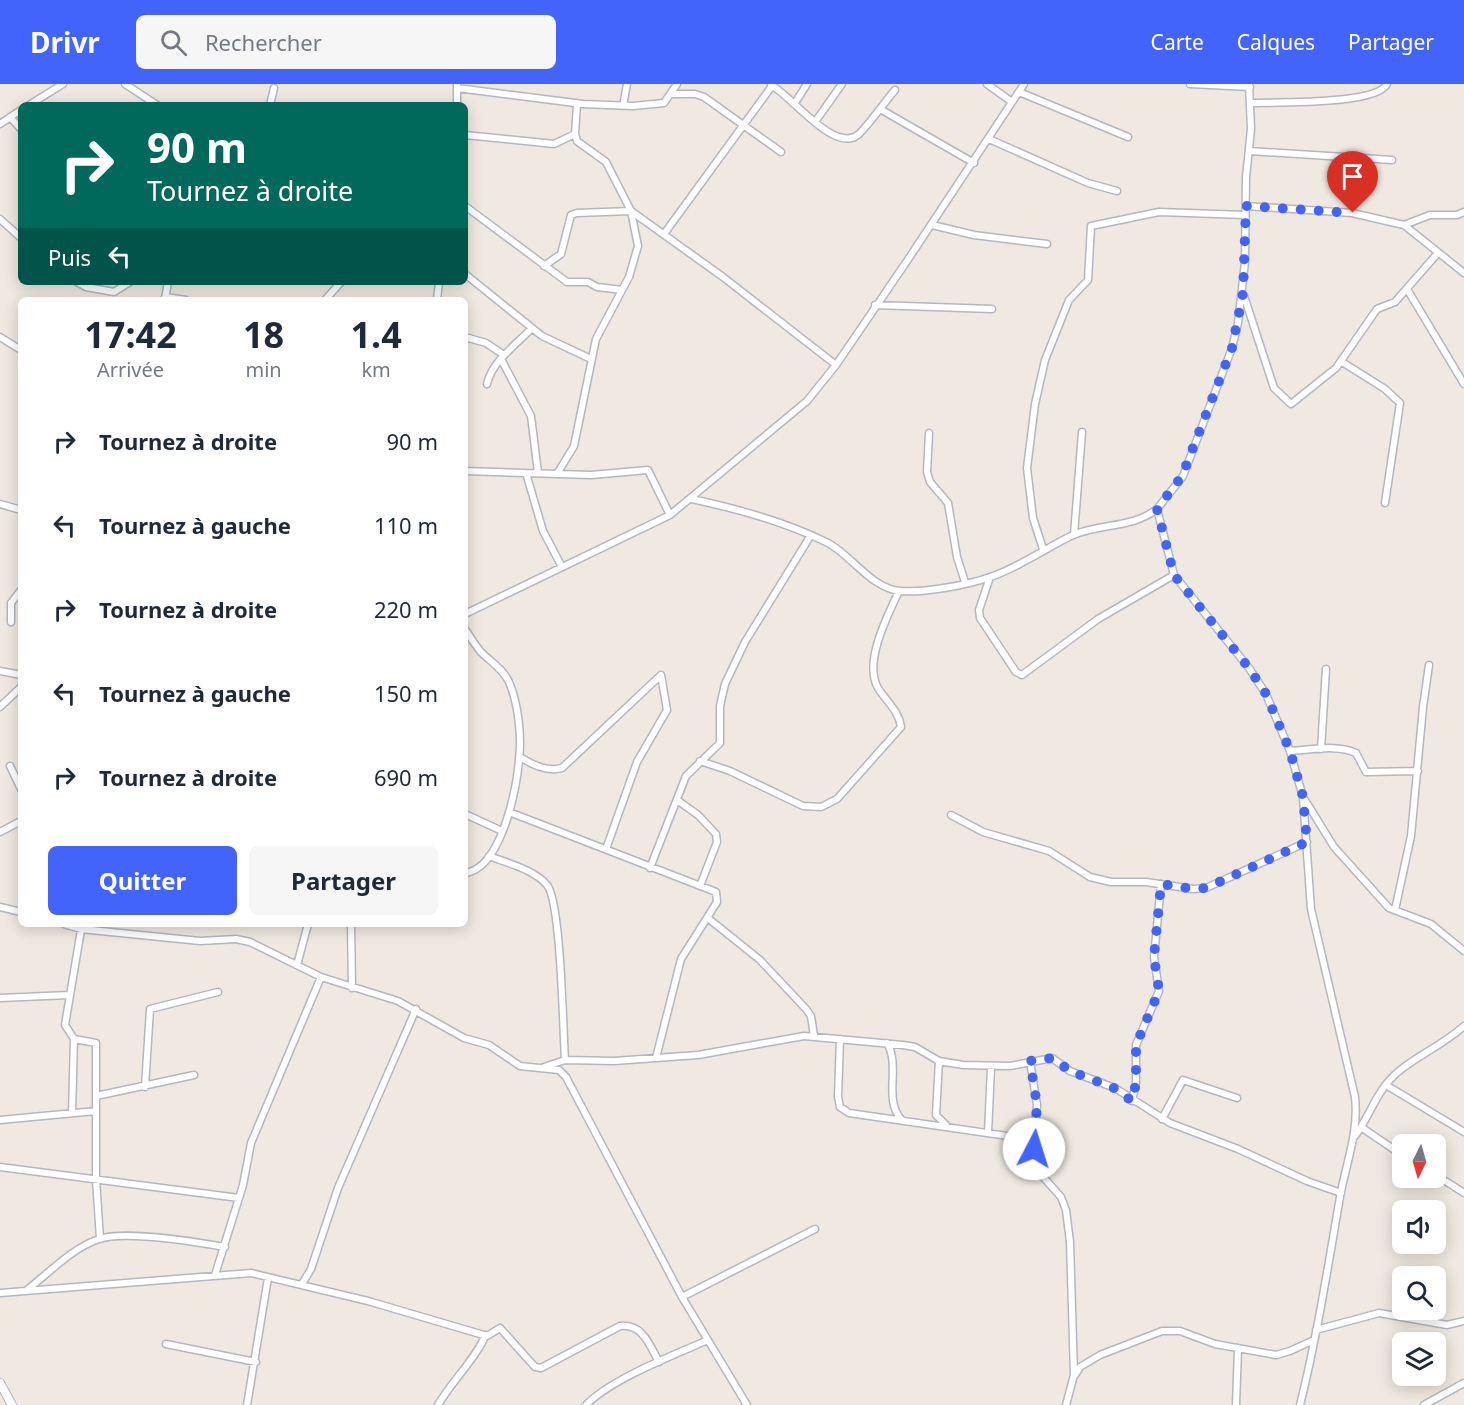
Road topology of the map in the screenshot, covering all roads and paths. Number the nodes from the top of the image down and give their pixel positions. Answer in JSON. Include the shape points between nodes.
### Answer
{"nodes":[{"id":1,"x":63,"y":84,"type":"edge"},
{"id":2,"x":125,"y":84,"type":"edge"},
{"id":3,"x":627,"y":84,"type":"edge"},
{"id":4,"x":677,"y":84,"type":"edge"},
{"id":5,"x":807,"y":84,"type":"edge"},
{"id":6,"x":842,"y":84,"type":"edge"},
{"id":7,"x":987,"y":84,"type":"edge"},
{"id":8,"x":1024,"y":84,"type":"edge"},
{"id":9,"x":1190,"y":84,"type":"edge"},
{"id":10,"x":1387,"y":84,"type":"edge"},
{"id":11,"x":770,"y":85,"type":"edge"},
{"id":12,"x":457,"y":86,"type":"edge"},
{"id":13,"x":1250,"y":86,"type":"edge"},
{"id":14,"x":274,"y":88,"type":"dead end"},
{"id":15,"x":895,"y":90,"type":"dead end"},
{"id":16,"x":1019,"y":92,"type":"junction"},
{"id":17,"x":672,"y":94,"type":"junction"},
{"id":18,"x":34,"y":102,"type":"edge"},
{"id":19,"x":152,"y":102,"type":"edge"},
{"id":20,"x":271,"y":102,"type":"edge"},
{"id":21,"x":457,"y":102,"type":"edge"},
{"id":22,"x":1012,"y":102,"type":"junction"},
{"id":23,"x":795,"y":103,"type":"junction"},
{"id":24,"x":1251,"y":103,"type":"junction"},
{"id":25,"x":577,"y":104,"type":"junction"},
{"id":26,"x":624,"y":106,"type":"junction"},
{"id":27,"x":880,"y":109,"type":"junction"},
{"id":28,"x":18,"y":112,"type":"edge"},
{"id":29,"x":10,"y":117,"type":"junction"},
{"id":30,"x":815,"y":122,"type":"junction"},
{"id":31,"x":0,"y":124,"type":"edge"},
{"id":32,"x":742,"y":124,"type":"junction"},
{"id":33,"x":18,"y":126,"type":"edge"},
{"id":34,"x":575,"y":134,"type":"junction"},
{"id":35,"x":468,"y":135,"type":"edge"},
{"id":36,"x":1128,"y":136,"type":"dead end"},
{"id":37,"x":989,"y":139,"type":"junction"},
{"id":38,"x":1249,"y":151,"type":"junction"},
{"id":39,"x":781,"y":152,"type":"dead end"},
{"id":40,"x":1392,"y":160,"type":"dead end"},
{"id":41,"x":974,"y":163,"type":"junction"},
{"id":42,"x":1117,"y":191,"type":"dead end"},
{"id":43,"x":1246,"y":206,"type":"junction"},
{"id":44,"x":468,"y":208,"type":"edge"},
{"id":45,"x":631,"y":211,"type":"junction"},
{"id":46,"x":1464,"y":212,"type":"edge"},
{"id":47,"x":1245,"y":215,"type":"junction"},
{"id":48,"x":0,"y":219,"type":"edge"},
{"id":49,"x":932,"y":225,"type":"junction"},
{"id":50,"x":1404,"y":225,"type":"junction"},
{"id":51,"x":664,"y":234,"type":"junction"},
{"id":52,"x":18,"y":235,"type":"edge"},
{"id":53,"x":1047,"y":244,"type":"dead end"},
{"id":54,"x":1437,"y":254,"type":"junction"},
{"id":55,"x":544,"y":266,"type":"junction"},
{"id":56,"x":1464,"y":273,"type":"edge"},
{"id":57,"x":468,"y":276,"type":"edge"},
{"id":58,"x":82,"y":285,"type":"edge"},
{"id":59,"x":125,"y":285,"type":"edge"},
{"id":60,"x":1407,"y":289,"type":"junction"},
{"id":61,"x":622,"y":290,"type":"junction"},
{"id":62,"x":114,"y":292,"type":"junction"},
{"id":63,"x":1243,"y":293,"type":"junction"},
{"id":64,"x":114,"y":297,"type":"edge"},
{"id":65,"x":875,"y":305,"type":"junction"},
{"id":66,"x":992,"y":309,"type":"dead end"},
{"id":67,"x":532,"y":328,"type":"junction"},
{"id":68,"x":0,"y":337,"type":"edge"},
{"id":69,"x":468,"y":338,"type":"edge"},
{"id":70,"x":18,"y":348,"type":"edge"},
{"id":71,"x":502,"y":357,"type":"junction"},
{"id":72,"x":591,"y":359,"type":"junction"},
{"id":73,"x":1342,"y":362,"type":"junction"},
{"id":74,"x":836,"y":365,"type":"junction"},
{"id":75,"x":487,"y":384,"type":"dead end"},
{"id":76,"x":1464,"y":384,"type":"edge"},
{"id":77,"x":1082,"y":432,"type":"dead end"},
{"id":78,"x":929,"y":433,"type":"dead end"},
{"id":79,"x":468,"y":471,"type":"edge"},
{"id":80,"x":526,"y":473,"type":"junction"},
{"id":81,"x":538,"y":473,"type":"junction"},
{"id":82,"x":557,"y":474,"type":"junction"},
{"id":83,"x":692,"y":499,"type":"junction"},
{"id":84,"x":1385,"y":503,"type":"dead end"},
{"id":85,"x":0,"y":504,"type":"edge"},
{"id":86,"x":18,"y":509,"type":"edge"},
{"id":87,"x":1157,"y":509,"type":"junction"},
{"id":88,"x":670,"y":514,"type":"junction"},
{"id":89,"x":811,"y":535,"type":"junction"},
{"id":90,"x":1074,"y":535,"type":"junction"},
{"id":91,"x":1043,"y":549,"type":"junction"},
{"id":92,"x":562,"y":567,"type":"junction"},
{"id":93,"x":1174,"y":575,"type":"junction"},
{"id":94,"x":990,"y":577,"type":"junction"},
{"id":95,"x":965,"y":582,"type":"junction"},
{"id":96,"x":899,"y":591,"type":"junction"},
{"id":97,"x":18,"y":594,"type":"edge"},
{"id":98,"x":468,"y":613,"type":"edge"},
{"id":99,"x":11,"y":622,"type":"dead end"},
{"id":100,"x":468,"y":634,"type":"edge"},
{"id":101,"x":1429,"y":665,"type":"dead end"},
{"id":102,"x":1326,"y":669,"type":"dead end"},
{"id":103,"x":0,"y":671,"type":"edge"},
{"id":104,"x":18,"y":674,"type":"edge"},
{"id":105,"x":18,"y":690,"type":"edge"},
{"id":106,"x":0,"y":707,"type":"edge"},
{"id":107,"x":1321,"y":749,"type":"junction"},
{"id":108,"x":1290,"y":751,"type":"junction"},
{"id":109,"x":520,"y":757,"type":"junction"},
{"id":110,"x":700,"y":760,"type":"junction"},
{"id":111,"x":10,"y":766,"type":"dead end"},
{"id":112,"x":1418,"y":771,"type":"junction"},
{"id":113,"x":18,"y":783,"type":"edge"},
{"id":114,"x":1303,"y":797,"type":"junction"},
{"id":115,"x":677,"y":800,"type":"junction"},
{"id":116,"x":509,"y":812,"type":"junction"},
{"id":117,"x":468,"y":815,"type":"edge"},
{"id":118,"x":951,"y":815,"type":"dead end"},
{"id":119,"x":18,"y":823,"type":"edge"},
{"id":120,"x":502,"y":831,"type":"junction"},
{"id":121,"x":0,"y":832,"type":"edge"},
{"id":122,"x":1307,"y":842,"type":"junction"},
{"id":123,"x":606,"y":849,"type":"junction"},
{"id":124,"x":489,"y":856,"type":"junction"},
{"id":125,"x":650,"y":868,"type":"junction"},
{"id":126,"x":468,"y":873,"type":"edge"},
{"id":127,"x":1161,"y":884,"type":"junction"},
{"id":128,"x":700,"y":886,"type":"junction"},
{"id":129,"x":0,"y":907,"type":"edge"},
{"id":130,"x":1395,"y":910,"type":"junction"},
{"id":131,"x":18,"y":911,"type":"edge"},
{"id":132,"x":709,"y":919,"type":"junction"},
{"id":133,"x":82,"y":927,"type":"edge"},
{"id":134,"x":90,"y":927,"type":"edge"},
{"id":135,"x":307,"y":927,"type":"edge"},
{"id":136,"x":351,"y":927,"type":"edge"},
{"id":137,"x":1464,"y":951,"type":"edge"},
{"id":138,"x":297,"y":965,"type":"junction"},
{"id":139,"x":321,"y":976,"type":"junction"},
{"id":140,"x":352,"y":988,"type":"junction"},
{"id":141,"x":218,"y":992,"type":"dead end"},
{"id":142,"x":69,"y":995,"type":"junction"},
{"id":143,"x":0,"y":998,"type":"edge"},
{"id":144,"x":416,"y":1009,"type":"junction"},
{"id":145,"x":1464,"y":1026,"type":"edge"},
{"id":146,"x":814,"y":1036,"type":"junction"},
{"id":147,"x":74,"y":1039,"type":"junction"},
{"id":148,"x":840,"y":1039,"type":"junction"},
{"id":149,"x":886,"y":1043,"type":"junction"},
{"id":150,"x":656,"y":1058,"type":"junction"},
{"id":151,"x":565,"y":1060,"type":"junction"},
{"id":152,"x":939,"y":1061,"type":"junction"},
{"id":153,"x":1030,"y":1061,"type":"junction"},
{"id":154,"x":544,"y":1067,"type":"junction"},
{"id":155,"x":991,"y":1067,"type":"junction"},
{"id":156,"x":194,"y":1075,"type":"dead end"},
{"id":157,"x":1386,"y":1085,"type":"junction"},
{"id":158,"x":145,"y":1087,"type":"junction"},
{"id":159,"x":96,"y":1096,"type":"junction"},
{"id":160,"x":1238,"y":1098,"type":"dead end"},
{"id":161,"x":1132,"y":1101,"type":"junction"},
{"id":162,"x":96,"y":1111,"type":"junction"},
{"id":163,"x":72,"y":1113,"type":"junction"},
{"id":164,"x":901,"y":1119,"type":"junction"},
{"id":165,"x":1162,"y":1119,"type":"junction"},
{"id":166,"x":0,"y":1120,"type":"edge"},
{"id":167,"x":947,"y":1127,"type":"junction"},
{"id":168,"x":1361,"y":1127,"type":"junction"},
{"id":169,"x":1464,"y":1132,"type":"edge"},
{"id":170,"x":988,"y":1133,"type":"junction"},
{"id":171,"x":1355,"y":1137,"type":"junction"},
{"id":172,"x":1035,"y":1140,"type":"junction"},
{"id":173,"x":1392,"y":1148,"type":"edge"},
{"id":174,"x":0,"y":1167,"type":"edge"},
{"id":175,"x":96,"y":1179,"type":"junction"},
{"id":176,"x":1446,"y":1181,"type":"edge"},
{"id":177,"x":1341,"y":1193,"type":"junction"},
{"id":178,"x":1464,"y":1193,"type":"edge"},
{"id":179,"x":239,"y":1198,"type":"junction"},
{"id":180,"x":815,"y":1229,"type":"dead end"},
{"id":181,"x":100,"y":1239,"type":"junction"},
{"id":182,"x":225,"y":1247,"type":"junction"},
{"id":183,"x":215,"y":1275,"type":"junction"},
{"id":184,"x":268,"y":1278,"type":"junction"},
{"id":185,"x":302,"y":1284,"type":"junction"},
{"id":186,"x":27,"y":1290,"type":"junction"},
{"id":187,"x":0,"y":1293,"type":"edge"},
{"id":188,"x":682,"y":1297,"type":"junction"},
{"id":189,"x":1464,"y":1321,"type":"edge"},
{"id":190,"x":1316,"y":1330,"type":"junction"},
{"id":191,"x":485,"y":1335,"type":"junction"},
{"id":192,"x":708,"y":1340,"type":"junction"},
{"id":193,"x":1314,"y":1340,"type":"junction"},
{"id":194,"x":166,"y":1344,"type":"dead end"},
{"id":195,"x":1238,"y":1348,"type":"junction"},
{"id":196,"x":256,"y":1362,"type":"junction"},
{"id":197,"x":659,"y":1362,"type":"junction"},
{"id":198,"x":1074,"y":1375,"type":"junction"},
{"id":199,"x":0,"y":1383,"type":"edge"},
{"id":200,"x":1464,"y":1383,"type":"edge"},
{"id":201,"x":12,"y":1405,"type":"edge"},
{"id":202,"x":247,"y":1405,"type":"edge"},
{"id":203,"x":438,"y":1405,"type":"edge"},
{"id":204,"x":586,"y":1405,"type":"edge"},
{"id":205,"x":747,"y":1405,"type":"edge"},
{"id":206,"x":1066,"y":1405,"type":"edge"},
{"id":207,"x":1236,"y":1405,"type":"edge"},
{"id":208,"x":1300,"y":1405,"type":"edge"},
{"id":209,"x":1424,"y":1405,"type":"edge"}],
"edges":[{"from":1,"to":18,"type":"street"},
{"from":2,"to":19,"type":"street"},
{"from":3,"to":26,"type":"street"},
{"from":4,"to":17,"type":"street"},
{"from":5,"to":23,"type":"street"},
{"from":6,"to":30,"type":"street"},
{"from":7,"to":22,"type":"street"},
{"from":8,"to":16,"type":"street"},
{"from":9,"to":13,"type":"street"},
{"from":10,"to":24,"type":"street","via":[[1379,92],[1358,97]]},
{"from":11,"to":23,"type":"street"},
{"from":11,"to":32,"type":"street"},
{"from":12,"to":21,"type":"street"},
{"from":12,"to":25,"type":"street"},
{"from":13,"to":24,"type":"street"},
{"from":14,"to":20,"type":"street"},
{"from":15,"to":27,"type":"street"},
{"from":16,"to":22,"type":"street"},
{"from":16,"to":36,"type":"street"},
{"from":17,"to":26,"type":"street","via":[[658,105]]},
{"from":17,"to":32,"type":"street","via":[[704,97]]},
{"from":22,"to":37,"type":"street"},
{"from":23,"to":30,"type":"street"},
{"from":24,"to":38,"type":"street"},
{"from":25,"to":26,"type":"street"},
{"from":25,"to":34,"type":"street"},
{"from":27,"to":30,"type":"street","via":[[850,138],[841,139]]},
{"from":27,"to":41,"type":"street"},
{"from":28,"to":29,"type":"street"},
{"from":29,"to":31,"type":"street"},
{"from":29,"to":33,"type":"street"},
{"from":32,"to":39,"type":"street"},
{"from":32,"to":51,"type":"street"},
{"from":34,"to":35,"type":"street","via":[[554,144]]},
{"from":34,"to":45,"type":"street","via":[[581,145],[606,162]]},
{"from":37,"to":41,"type":"street"},
{"from":37,"to":42,"type":"street","via":[[1088,183]]},
{"from":38,"to":40,"type":"street"},
{"from":38,"to":43,"type":"street"},
{"from":41,"to":49,"type":"street"},
{"from":43,"to":47,"type":"street"},
{"from":43,"to":50,"type":"street","via":[[1353,213]]},
{"from":44,"to":55,"type":"street"},
{"from":45,"to":51,"type":"street"},
{"from":45,"to":55,"type":"street","via":[[572,215],[561,254]]},
{"from":45,"to":61,"type":"street","via":[[637,256]]},
{"from":46,"to":50,"type":"street","via":[[1430,215]]},
{"from":47,"to":63,"type":"street"},
{"from":47,"to":91,"type":"street","via":[[1159,212],[1091,226],[1088,280],[1069,300],[1045,360],[1035,404],[1027,468],[1033,519]]},
{"from":48,"to":52,"type":"street"},
{"from":49,"to":53,"type":"street","via":[[974,235]]},
{"from":49,"to":65,"type":"street"},
{"from":50,"to":54,"type":"street"},
{"from":51,"to":74,"type":"street"},
{"from":54,"to":56,"type":"street"},
{"from":54,"to":60,"type":"street"},
{"from":55,"to":61,"type":"street","via":[[567,282],[589,282]]},
{"from":57,"to":67,"type":"street"},
{"from":58,"to":62,"type":"street"},
{"from":59,"to":62,"type":"street"},
{"from":60,"to":73,"type":"street","via":[[1392,304],[1377,309]]},
{"from":60,"to":76,"type":"street"},
{"from":61,"to":72,"type":"street","via":[[602,325]]},
{"from":62,"to":64,"type":"street"},
{"from":63,"to":73,"type":"street","via":[[1274,388],[1288,404],[1297,401]]},
{"from":63,"to":87,"type":"street","via":[[1232,348],[1182,476]]},
{"from":65,"to":66,"type":"street"},
{"from":65,"to":74,"type":"street"},
{"from":67,"to":71,"type":"street"},
{"from":67,"to":72,"type":"street","via":[[550,341]]},
{"from":68,"to":70,"type":"street"},
{"from":69,"to":71,"type":"street","via":[[486,343]]},
{"from":71,"to":75,"type":"street"},
{"from":71,"to":81,"type":"street","via":[[531,416]]},
{"from":72,"to":82,"type":"street","via":[[574,446]]},
{"from":73,"to":84,"type":"street","via":[[1400,403]]},
{"from":74,"to":83,"type":"street","via":[[807,401]]},
{"from":77,"to":90,"type":"street"},
{"from":78,"to":95,"type":"street","via":[[927,471],[930,482],[948,503]]},
{"from":79,"to":80,"type":"street"},
{"from":80,"to":81,"type":"street"},
{"from":80,"to":92,"type":"street","via":[[543,531]]},
{"from":81,"to":82,"type":"street"},
{"from":82,"to":88,"type":"street","via":[[648,470]]},
{"from":83,"to":88,"type":"street"},
{"from":83,"to":89,"type":"street"},
{"from":85,"to":86,"type":"street"},
{"from":87,"to":90,"type":"street","via":[[1141,519]]},
{"from":87,"to":93,"type":"street"},
{"from":88,"to":92,"type":"street"},
{"from":89,"to":96,"type":"street","via":[[845,554],[876,582]]},
{"from":89,"to":110,"type":"street","via":[[746,642],[722,693],[720,742]]},
{"from":90,"to":91,"type":"street"},
{"from":91,"to":94,"type":"street"},
{"from":92,"to":98,"type":"street"},
{"from":93,"to":94,"type":"street","via":[[1098,620],[1022,675],[980,618]]},
{"from":93,"to":108,"type":"street","via":[[1249,668],[1266,694]]},
{"from":94,"to":95,"type":"street"},
{"from":95,"to":96,"type":"street"},
{"from":96,"to":110,"type":"street","via":[[880,632],[874,660],[875,682],[900,718],[901,727],[837,799],[821,807],[803,806]]},
{"from":97,"to":99,"type":"street","via":[[11,603]]},
{"from":100,"to":109,"type":"street","via":[[508,680],[515,699]]},
{"from":101,"to":112,"type":"street"},
{"from":102,"to":107,"type":"street"},
{"from":103,"to":104,"type":"street"},
{"from":105,"to":106,"type":"street"},
{"from":107,"to":108,"type":"street"},
{"from":107,"to":112,"type":"street","via":[[1353,751],[1366,772]]},
{"from":108,"to":114,"type":"street"},
{"from":109,"to":116,"type":"street"},
{"from":109,"to":123,"type":"street","via":[[534,766],[562,768],[661,675],[667,710],[637,762]]},
{"from":110,"to":115,"type":"street","via":[[686,776]]},
{"from":111,"to":113,"type":"street"},
{"from":112,"to":130,"type":"street","via":[[1411,836]]},
{"from":114,"to":122,"type":"street"},
{"from":114,"to":130,"type":"street","via":[[1334,847]]},
{"from":115,"to":125,"type":"street"},
{"from":115,"to":128,"type":"street","via":[[716,834],[717,842]]},
{"from":116,"to":120,"type":"street"},
{"from":116,"to":123,"type":"street"},
{"from":117,"to":120,"type":"street"},
{"from":118,"to":127,"type":"street","via":[[983,832],[1049,851],[1090,877]]},
{"from":119,"to":121,"type":"street"},
{"from":120,"to":124,"type":"street"},
{"from":122,"to":127,"type":"street","via":[[1206,888]]},
{"from":122,"to":171,"type":"street","via":[[1311,909],[1355,1097]]},
{"from":123,"to":125,"type":"street"},
{"from":124,"to":126,"type":"street"},
{"from":124,"to":151,"type":"street","via":[[542,879],[551,891],[559,945]]},
{"from":125,"to":128,"type":"street"},
{"from":127,"to":161,"type":"street","via":[[1154,957],[1159,991],[1136,1045]]},
{"from":128,"to":132,"type":"street","via":[[716,892]]},
{"from":129,"to":131,"type":"street"},
{"from":130,"to":137,"type":"street","via":[[1431,924]]},
{"from":132,"to":146,"type":"street","via":[[760,960],[801,1004],[811,1016]]},
{"from":132,"to":150,"type":"street","via":[[681,959]]},
{"from":133,"to":142,"type":"street"},
{"from":134,"to":138,"type":"street","via":[[200,941],[243,940]]},
{"from":135,"to":138,"type":"street"},
{"from":136,"to":140,"type":"street"},
{"from":138,"to":139,"type":"street"},
{"from":139,"to":140,"type":"street"},
{"from":139,"to":179,"type":"street","via":[[251,1143]]},
{"from":140,"to":144,"type":"street"},
{"from":141,"to":158,"type":"street","via":[[150,1010]]},
{"from":142,"to":143,"type":"street"},
{"from":142,"to":147,"type":"street","via":[[65,1025]]},
{"from":144,"to":154,"type":"street","via":[[464,1038],[489,1045],[520,1066]]},
{"from":144,"to":185,"type":"street","via":[[338,1188],[311,1269]]},
{"from":145,"to":157,"type":"street","via":[[1399,1071]]},
{"from":146,"to":148,"type":"street"},
{"from":146,"to":150,"type":"street"},
{"from":147,"to":159,"type":"street","via":[[96,1043]]},
{"from":147,"to":163,"type":"street"},
{"from":148,"to":149,"type":"street"},
{"from":148,"to":164,"type":"street","via":[[840,1107],[849,1113]]},
{"from":149,"to":152,"type":"street","via":[[915,1047]]},
{"from":149,"to":164,"type":"street","via":[[894,1060],[894,1107]]},
{"from":150,"to":151,"type":"street"},
{"from":151,"to":154,"type":"street"},
{"from":152,"to":155,"type":"street"},
{"from":152,"to":167,"type":"street","via":[[936,1115]]},
{"from":153,"to":155,"type":"street"},
{"from":153,"to":161,"type":"street","via":[[1052,1058]]},
{"from":153,"to":172,"type":"street","via":[[1037,1105]]},
{"from":154,"to":188,"type":"street","via":[[559,1070],[566,1077]]},
{"from":155,"to":170,"type":"street"},
{"from":156,"to":158,"type":"street"},
{"from":157,"to":168,"type":"street"},
{"from":157,"to":169,"type":"street"},
{"from":158,"to":159,"type":"street"},
{"from":159,"to":162,"type":"street"},
{"from":160,"to":165,"type":"street","via":[[1184,1080]]},
{"from":161,"to":165,"type":"street"},
{"from":162,"to":163,"type":"street"},
{"from":162,"to":175,"type":"street"},
{"from":163,"to":166,"type":"street"},
{"from":164,"to":167,"type":"street"},
{"from":165,"to":177,"type":"street"},
{"from":167,"to":170,"type":"street"},
{"from":168,"to":171,"type":"street"},
{"from":168,"to":173,"type":"street"},
{"from":170,"to":172,"type":"street"},
{"from":171,"to":177,"type":"street"},
{"from":172,"to":198,"type":"street","via":[[1032,1160],[1061,1197],[1066,1210]]},
{"from":174,"to":175,"type":"street"},
{"from":175,"to":179,"type":"street"},
{"from":175,"to":181,"type":"street"},
{"from":176,"to":178,"type":"street"},
{"from":177,"to":190,"type":"street"},
{"from":179,"to":182,"type":"street"},
{"from":180,"to":188,"type":"street"},
{"from":181,"to":182,"type":"street","via":[[179,1240]]},
{"from":181,"to":186,"type":"street","via":[[67,1258]]},
{"from":182,"to":183,"type":"street"},
{"from":183,"to":184,"type":"street","via":[[237,1272]]},
{"from":183,"to":186,"type":"street"},
{"from":184,"to":185,"type":"street"},
{"from":184,"to":196,"type":"street"},
{"from":185,"to":191,"type":"street"},
{"from":186,"to":187,"type":"street"},
{"from":188,"to":192,"type":"street"},
{"from":189,"to":190,"type":"street","via":[[1447,1325],[1379,1313]]},
{"from":190,"to":193,"type":"street"},
{"from":191,"to":197,"type":"street","via":[[502,1328],[535,1368],[541,1368],[620,1326],[630,1325],[646,1338]]},
{"from":191,"to":203,"type":"street","via":[[478,1351]]},
{"from":192,"to":197,"type":"street"},
{"from":192,"to":205,"type":"street"},
{"from":193,"to":195,"type":"street","via":[[1276,1355]]},
{"from":193,"to":208,"type":"street"},
{"from":194,"to":196,"type":"street"},
{"from":195,"to":198,"type":"street","via":[[1180,1331],[1162,1331],[1100,1355]]},
{"from":195,"to":207,"type":"street"},
{"from":196,"to":202,"type":"street"},
{"from":197,"to":204,"type":"street"},
{"from":198,"to":206,"type":"street"},
{"from":199,"to":201,"type":"street"},
{"from":200,"to":209,"type":"street"}]}
